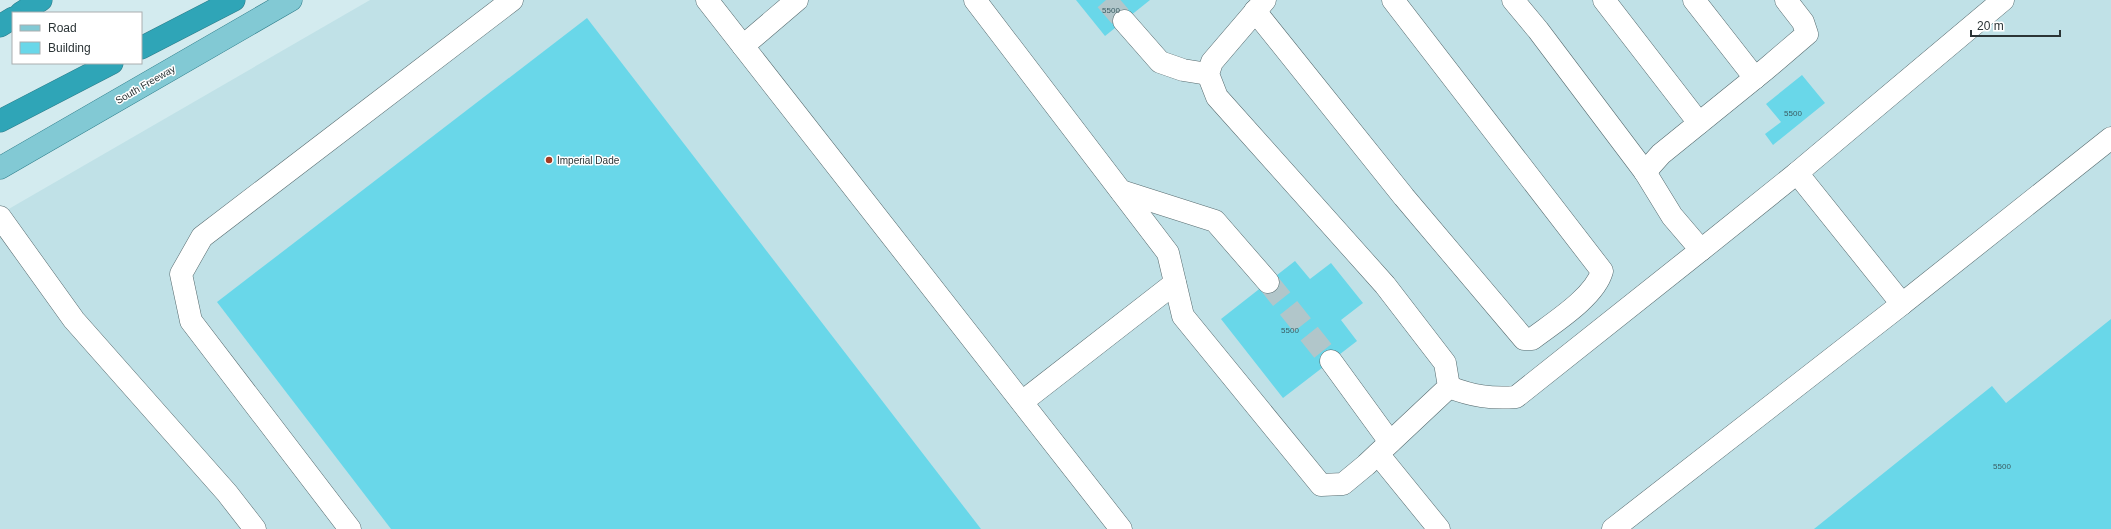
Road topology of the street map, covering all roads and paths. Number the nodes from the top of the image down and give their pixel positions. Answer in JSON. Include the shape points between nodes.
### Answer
{"nodes":[{"id":1,"x":41,"y":0,"type":"edge"},
{"id":2,"x":234,"y":0,"type":"edge"},
{"id":3,"x":291,"y":0,"type":"edge"},
{"id":4,"x":512,"y":0,"type":"edge"},
{"id":5,"x":707,"y":0,"type":"edge"},
{"id":6,"x":797,"y":0,"type":"edge"},
{"id":7,"x":975,"y":0,"type":"edge"},
{"id":8,"x":1393,"y":0,"type":"edge"},
{"id":9,"x":1513,"y":0,"type":"edge"},
{"id":10,"x":1604,"y":0,"type":"edge"},
{"id":11,"x":1694,"y":0,"type":"edge"},
{"id":12,"x":1786,"y":0,"type":"edge"},
{"id":13,"x":2003,"y":0,"type":"edge"},
{"id":14,"x":1260,"y":5,"type":"edge"},
{"id":15,"x":23,"y":12,"type":"edge"},
{"id":16,"x":12,"y":19,"type":"edge"},
{"id":17,"x":1124,"y":21,"type":"tunnel mouth"},
{"id":18,"x":0,"y":26,"type":"edge"},
{"id":19,"x":743,"y":46,"type":"junction"},
{"id":20,"x":142,"y":47,"type":"edge"},
{"id":21,"x":110,"y":64,"type":"edge"},
{"id":22,"x":1208,"y":74,"type":"junction"},
{"id":23,"x":1755,"y":78,"type":"junction"},
{"id":24,"x":0,"y":121,"type":"edge"},
{"id":25,"x":1699,"y":123,"type":"junction"},
{"id":26,"x":2111,"y":138,"type":"edge"},
{"id":27,"x":0,"y":168,"type":"edge"},
{"id":28,"x":1645,"y":172,"type":"junction"},
{"id":29,"x":1797,"y":172,"type":"junction"},
{"id":30,"x":1121,"y":191,"type":"junction"},
{"id":31,"x":0,"y":217,"type":"edge"},
{"id":32,"x":1701,"y":250,"type":"junction"},
{"id":33,"x":1268,"y":282,"type":"tunnel mouth"},
{"id":34,"x":1175,"y":283,"type":"junction"},
{"id":35,"x":1902,"y":304,"type":"junction"},
{"id":36,"x":1331,"y":361,"type":"tunnel mouth"},
{"id":37,"x":1450,"y":387,"type":"junction"},
{"id":38,"x":1022,"y":402,"type":"junction"},
{"id":39,"x":1384,"y":448,"type":"junction"},
{"id":40,"x":255,"y":529,"type":"edge"},
{"id":41,"x":350,"y":529,"type":"edge"},
{"id":42,"x":1121,"y":529,"type":"edge"},
{"id":43,"x":1439,"y":529,"type":"edge"},
{"id":44,"x":1613,"y":529,"type":"edge"}],
"edges":[{"from":1,"to":15,"type":"highway"},
{"from":2,"to":20,"type":"highway"},
{"from":3,"to":27,"type":"main road","name":"South Freeway"},
{"from":4,"to":41,"type":"lane","via":[[202,237],[181,274],[191,321]]},
{"from":5,"to":19,"type":"lane"},
{"from":6,"to":19,"type":"lane"},
{"from":7,"to":30,"type":"lane"},
{"from":8,"to":14,"type":"lane","via":[[1602,271],[1600,280],[1587,296],[1532,339],[1524,339],[1404,197]]},
{"from":9,"to":28,"type":"lane"},
{"from":10,"to":25,"type":"lane"},
{"from":11,"to":23,"type":"lane"},
{"from":12,"to":23,"type":"lane","via":[[1802,22],[1807,34]]},
{"from":13,"to":29,"type":"lane"},
{"from":14,"to":22,"type":"lane","via":[[1212,62]]},
{"from":16,"to":18,"type":"highway"},
{"from":17,"to":22,"type":"lane","via":[[1160,62],[1183,70]]},
{"from":19,"to":38,"type":"lane"},
{"from":21,"to":24,"type":"highway"},
{"from":22,"to":37,"type":"lane","via":[[1217,98],[1385,285],[1445,363]]},
{"from":23,"to":25,"type":"lane"},
{"from":25,"to":28,"type":"lane","via":[[1661,154]]},
{"from":26,"to":35,"type":"lane"},
{"from":28,"to":32,"type":"lane","via":[[1672,216]]},
{"from":29,"to":32,"type":"lane"},
{"from":29,"to":35,"type":"lane"},
{"from":30,"to":33,"type":"lane","via":[[1215,221]]},
{"from":30,"to":34,"type":"lane","via":[[1168,253]]},
{"from":31,"to":40,"type":"lane","via":[[74,320],[227,493]]},
{"from":32,"to":37,"type":"lane","via":[[1516,397],[1497,399],[1471,395]]},
{"from":34,"to":38,"type":"lane"},
{"from":34,"to":39,"type":"lane","via":[[1184,316],[1321,485],[1343,484]]},
{"from":35,"to":44,"type":"lane"},
{"from":36,"to":39,"type":"lane"},
{"from":37,"to":39,"type":"lane"},
{"from":38,"to":42,"type":"lane"},
{"from":39,"to":43,"type":"lane"}]}
